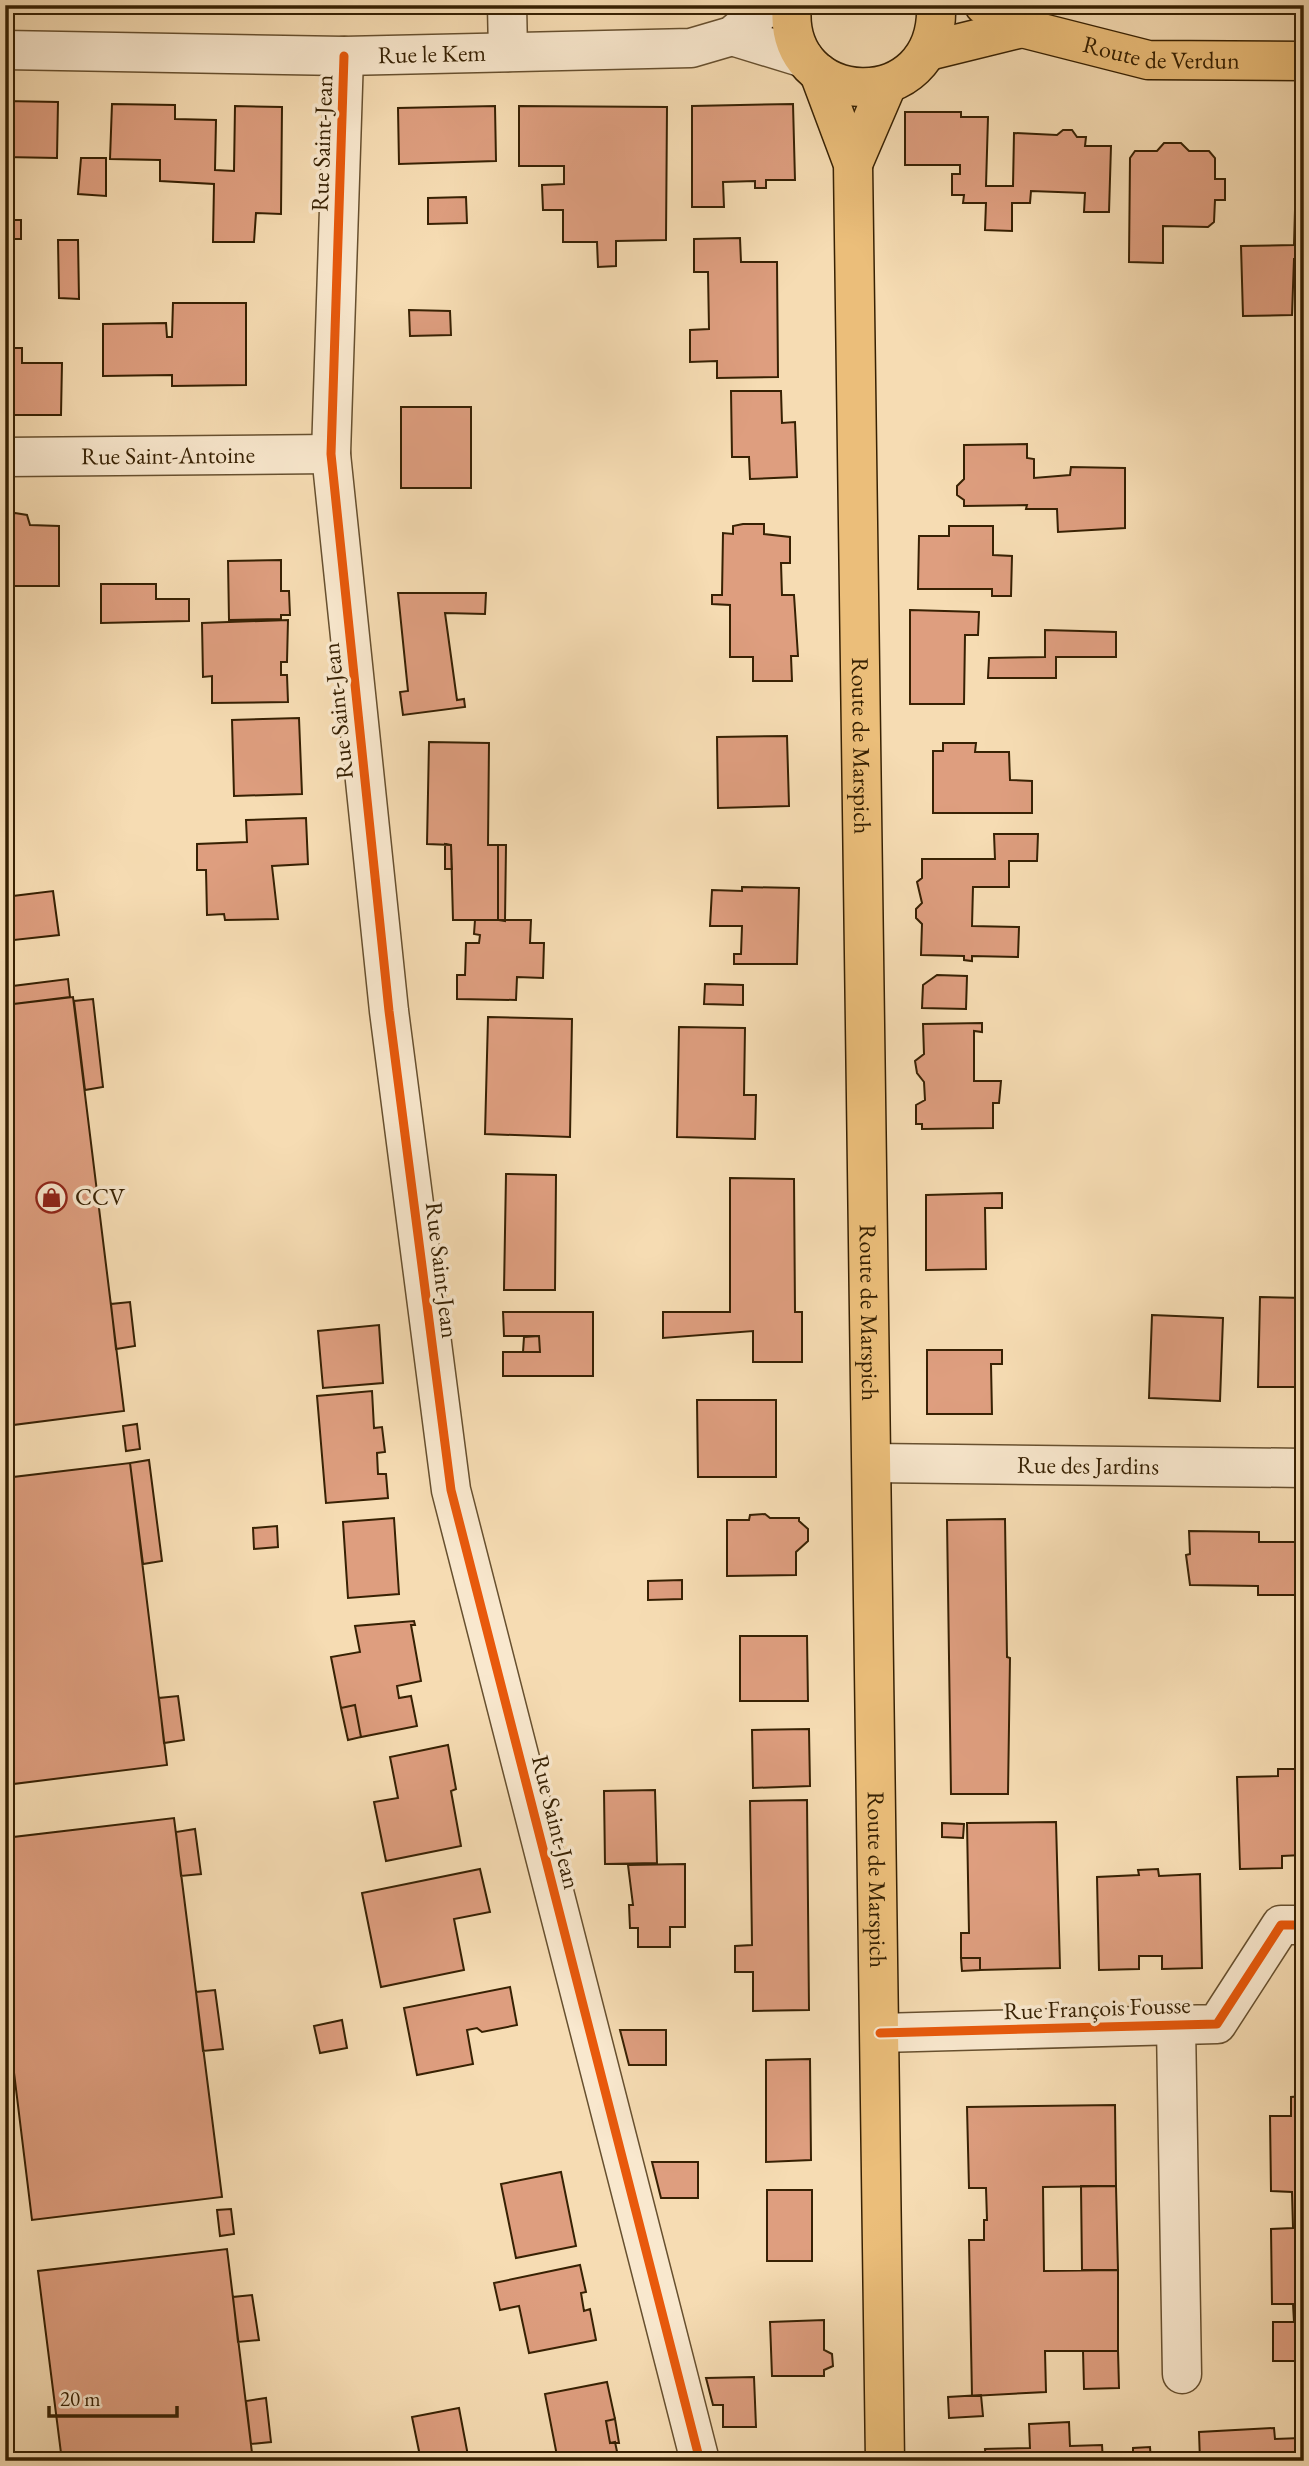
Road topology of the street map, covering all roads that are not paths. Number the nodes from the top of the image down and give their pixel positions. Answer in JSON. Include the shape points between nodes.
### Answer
{"nodes":[{"id":1,"x":507,"y":5,"type":"edge"},
{"id":2,"x":769,"y":5,"type":"edge"},
{"id":3,"x":792,"y":5,"type":"edge"},
{"id":4,"x":936,"y":5,"type":"edge"},
{"id":5,"x":984,"y":5,"type":"edge"},
{"id":6,"x":1022,"y":27,"type":"junction"},
{"id":7,"x":732,"y":36,"type":"junction"},
{"id":8,"x":5,"y":50,"type":"edge"},
{"id":9,"x":928,"y":51,"type":"junction"},
{"id":10,"x":508,"y":52,"type":"junction"},
{"id":11,"x":344,"y":56,"type":"junction"},
{"id":12,"x":1304,"y":61,"type":"edge"},
{"id":13,"x":811,"y":66,"type":"junction"},
{"id":14,"x":887,"y":85,"type":"junction"},
{"id":15,"x":853,"y":164,"type":"junction"},
{"id":16,"x":331,"y":454,"type":"junction"},
{"id":17,"x":5,"y":457,"type":"edge"},
{"id":18,"x":873,"y":1463,"type":"junction"},
{"id":19,"x":1304,"y":1468,"type":"edge"},
{"id":20,"x":1304,"y":1925,"type":"edge"},
{"id":21,"x":1176,"y":2026,"type":"junction"},
{"id":22,"x":880,"y":2033,"type":"junction"},
{"id":23,"x":1182,"y":2374,"type":"dead end"},
{"id":24,"x":701,"y":2461,"type":"edge"},
{"id":25,"x":885,"y":2461,"type":"edge"}],
"edges":[{"from":1,"to":10,"type":"street"},
{"from":2,"to":7,"type":"street","name":"Rue le Kem"},
{"from":3,"to":13,"type":"main road","name":"Route de Marspich","via":[[794,40]]},
{"from":4,"to":9,"type":"main road"},
{"from":5,"to":6,"type":"main road","name":"Route de Verdun"},
{"from":6,"to":9,"type":"main road","name":"Route de Verdun"},
{"from":6,"to":12,"type":"main road","name":"Route de Verdun","via":[[1147,60]]},
{"from":7,"to":10,"type":"street","name":"Rue le Kem","via":[[691,48]]},
{"from":7,"to":13,"type":"street"},
{"from":8,"to":11,"type":"street","name":"Rue le Kem"},
{"from":9,"to":14,"type":"main road","via":[[917,66]]},
{"from":10,"to":11,"type":"street","name":"Rue le Kem"},
{"from":11,"to":16,"type":"street","name":"Rue Saint-Jean"},
{"from":13,"to":14,"type":"main road","via":[[852,88]]},
{"from":13,"to":15,"type":"main road","name":"Route de Marspich"},
{"from":14,"to":15,"type":"main road","name":"Route de Marspich"},
{"from":15,"to":18,"type":"main road","name":"Route de Marspich"},
{"from":16,"to":17,"type":"street","name":"Rue Saint-Antoine"},
{"from":16,"to":24,"type":"street","name":"Rue Saint-Jean","via":[[388,1011],[451,1490]]},
{"from":18,"to":19,"type":"street","name":"Rue des Jardins"},
{"from":18,"to":22,"type":"main road","name":"Route de Marspich"},
{"from":20,"to":21,"type":"street","name":"Rue François Fousse","via":[[1281,1925],[1217,2024]]},
{"from":21,"to":22,"type":"street","name":"Rue François Fousse"},
{"from":21,"to":23,"type":"street","name":"Rue François Fousse"},
{"from":22,"to":25,"type":"main road","name":"Route de Marspich"}]}
